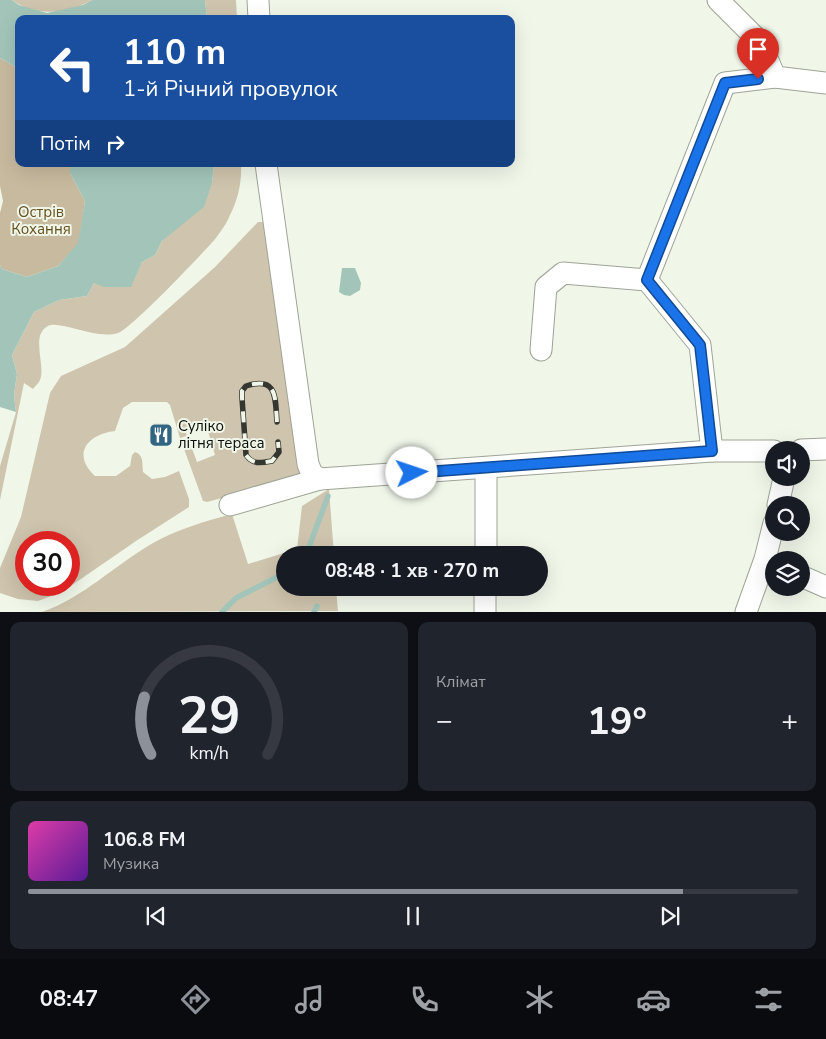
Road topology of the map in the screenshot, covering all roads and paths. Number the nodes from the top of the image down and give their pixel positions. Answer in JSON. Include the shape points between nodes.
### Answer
{"nodes":[{"id":1,"x":258,"y":0,"type":"edge"},
{"id":2,"x":718,"y":0,"type":"edge"},
{"id":3,"x":259,"y":15,"type":"edge"},
{"id":4,"x":775,"y":76,"type":"junction"},
{"id":5,"x":826,"y":83,"type":"edge"},
{"id":6,"x":266,"y":167,"type":"edge"},
{"id":7,"x":647,"y":280,"type":"junction"},
{"id":8,"x":541,"y":350,"type":"dead end"},
{"id":9,"x":826,"y":449,"type":"edge"},
{"id":10,"x":810,"y":450,"type":"edge"},
{"id":11,"x":712,"y":451,"type":"junction"},
{"id":12,"x":765,"y":451,"type":"edge"},
{"id":13,"x":486,"y":468,"type":"junction"},
{"id":14,"x":320,"y":479,"type":"junction"},
{"id":15,"x":230,"y":505,"type":"dead end"},
{"id":16,"x":486,"y":546,"type":"edge"},
{"id":17,"x":765,"y":572,"type":"edge"},
{"id":18,"x":810,"y":580,"type":"edge"},
{"id":19,"x":826,"y":587,"type":"edge"},
{"id":20,"x":485,"y":596,"type":"edge"},
{"id":21,"x":485,"y":612,"type":"edge"},
{"id":22,"x":746,"y":612,"type":"edge"}],
"edges":[{"from":1,"to":3,"type":"street"},
{"from":2,"to":4,"type":"street","via":[[760,42]]},
{"from":4,"to":5,"type":"street"},
{"from":4,"to":7,"type":"street","via":[[725,83]]},
{"from":6,"to":14,"type":"street","via":[[308,464],[312,474]]},
{"from":7,"to":8,"type":"street","via":[[564,273],[546,287]]},
{"from":7,"to":11,"type":"street","via":[[700,345]]},
{"from":9,"to":10,"type":"street"},
{"from":11,"to":12,"type":"street"},
{"from":11,"to":13,"type":"street"},
{"from":13,"to":14,"type":"street"},
{"from":13,"to":16,"type":"street"},
{"from":14,"to":15,"type":"street"},
{"from":17,"to":22,"type":"street"},
{"from":18,"to":19,"type":"street"},
{"from":20,"to":21,"type":"street"}]}
